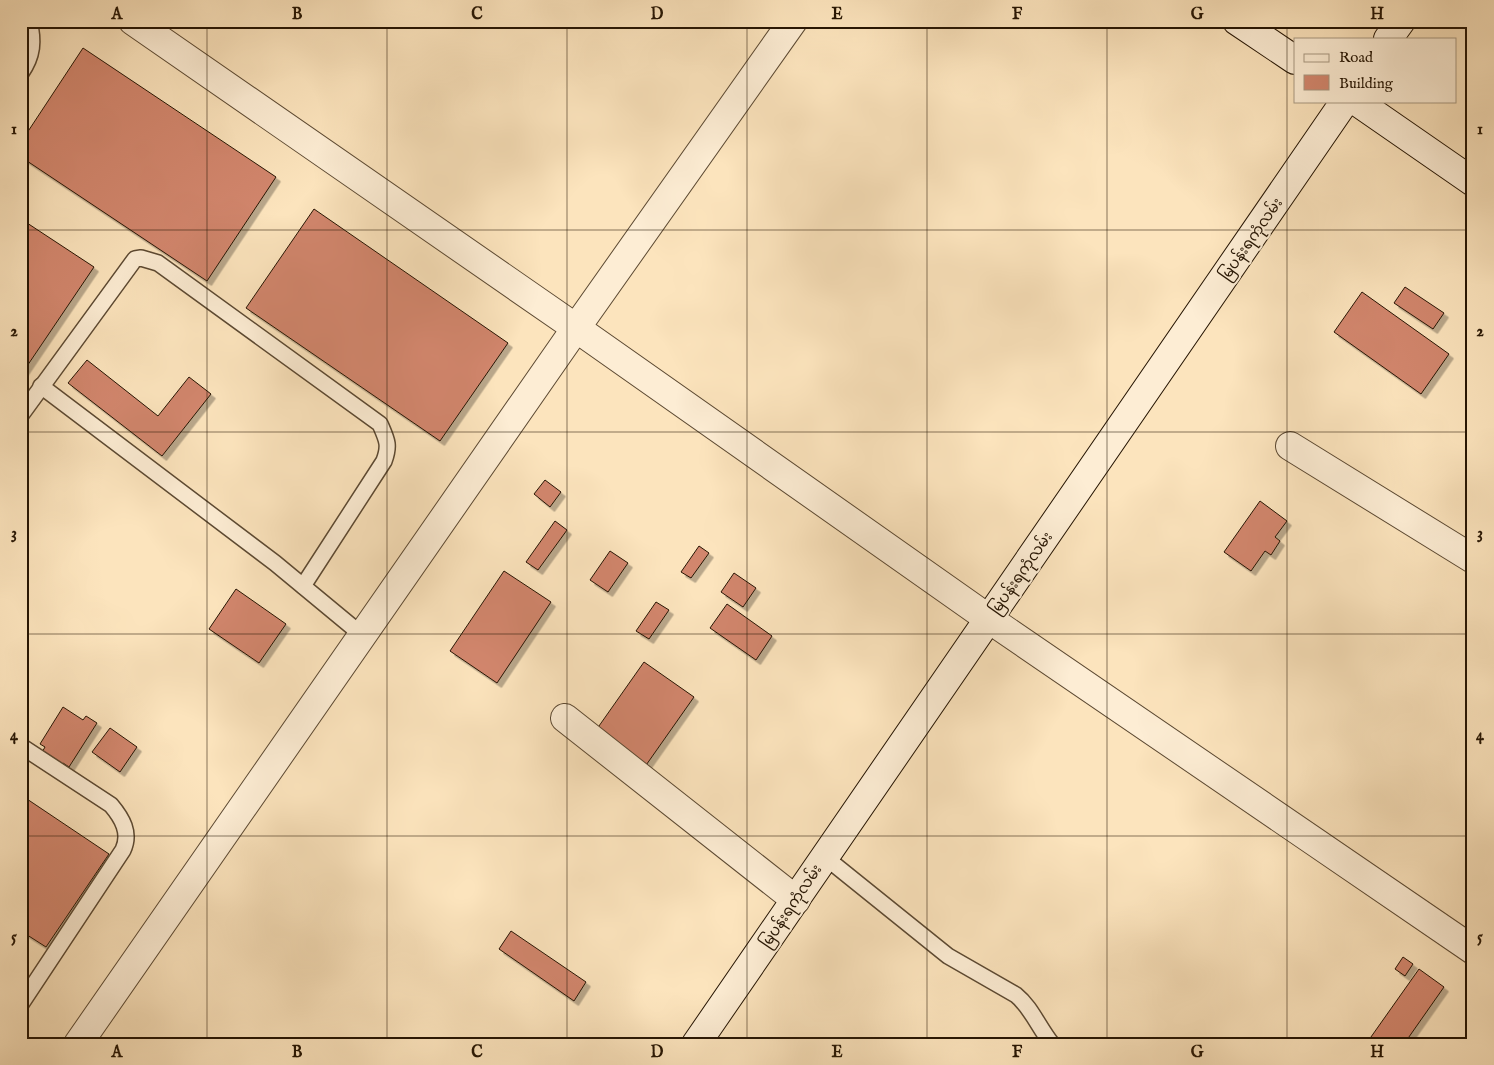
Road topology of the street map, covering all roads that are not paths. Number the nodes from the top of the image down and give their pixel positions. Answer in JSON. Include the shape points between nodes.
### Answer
{"nodes":[{"id":1,"x":28,"y":21,"type":"edge"},
{"id":2,"x":133,"y":21,"type":"edge"},
{"id":3,"x":793,"y":21,"type":"edge"},
{"id":4,"x":1237,"y":21,"type":"edge"},
{"id":5,"x":1400,"y":21,"type":"edge"},
{"id":6,"x":1389,"y":38,"type":"edge"},
{"id":7,"x":1294,"y":59,"type":"edge"},
{"id":8,"x":21,"y":73,"type":"edge"},
{"id":9,"x":1345,"y":102,"type":"edge"},
{"id":10,"x":1357,"y":102,"type":"edge"},
{"id":11,"x":1473,"y":182,"type":"edge"},
{"id":12,"x":576,"y":328,"type":"junction"},
{"id":13,"x":41,"y":386,"type":"junction"},
{"id":14,"x":21,"y":414,"type":"edge"},
{"id":15,"x":1290,"y":446,"type":"dead end"},
{"id":16,"x":1473,"y":559,"type":"edge"},
{"id":17,"x":302,"y":586,"type":"junction"},
{"id":18,"x":989,"y":619,"type":"junction"},
{"id":19,"x":362,"y":635,"type":"junction"},
{"id":20,"x":565,"y":718,"type":"dead end"},
{"id":21,"x":21,"y":746,"type":"edge"},
{"id":22,"x":825,"y":857,"type":"junction"},
{"id":23,"x":796,"y":900,"type":"junction"},
{"id":24,"x":1471,"y":944,"type":"edge"},
{"id":25,"x":21,"y":1004,"type":"edge"},
{"id":26,"x":78,"y":1044,"type":"edge"},
{"id":27,"x":696,"y":1044,"type":"edge"},
{"id":28,"x":1052,"y":1044,"type":"edge"}],
"edges":[{"from":1,"to":8,"type":"lane","via":[[32,51]]},
{"from":2,"to":12,"type":"street"},
{"from":3,"to":12,"type":"street"},
{"from":4,"to":7,"type":"street"},
{"from":5,"to":6,"type":"street"},
{"from":9,"to":18,"type":"street","name":"မြပန်းရကုံလမ်း"},
{"from":10,"to":11,"type":"street"},
{"from":12,"to":18,"type":"street"},
{"from":12,"to":19,"type":"street"},
{"from":13,"to":14,"type":"lane"},
{"from":13,"to":17,"type":"lane"},
{"from":13,"to":17,"type":"lane","via":[[135,259],[141,258],[171,272],[380,424],[388,449],[384,461]]},
{"from":15,"to":16,"type":"street"},
{"from":17,"to":19,"type":"lane"},
{"from":18,"to":22,"type":"street","name":"မြပန်းရကုံလမ်း"},
{"from":18,"to":24,"type":"street"},
{"from":19,"to":26,"type":"street"},
{"from":20,"to":23,"type":"street"},
{"from":21,"to":25,"type":"lane","via":[[111,805],[120,815],[127,840]]},
{"from":22,"to":23,"type":"street","name":"မြပန်းရကုံလမ်း"},
{"from":22,"to":28,"type":"lane","via":[[948,956],[1023,1000]]},
{"from":23,"to":27,"type":"street","name":"မြပန်းရကုံလမ်း"}]}
